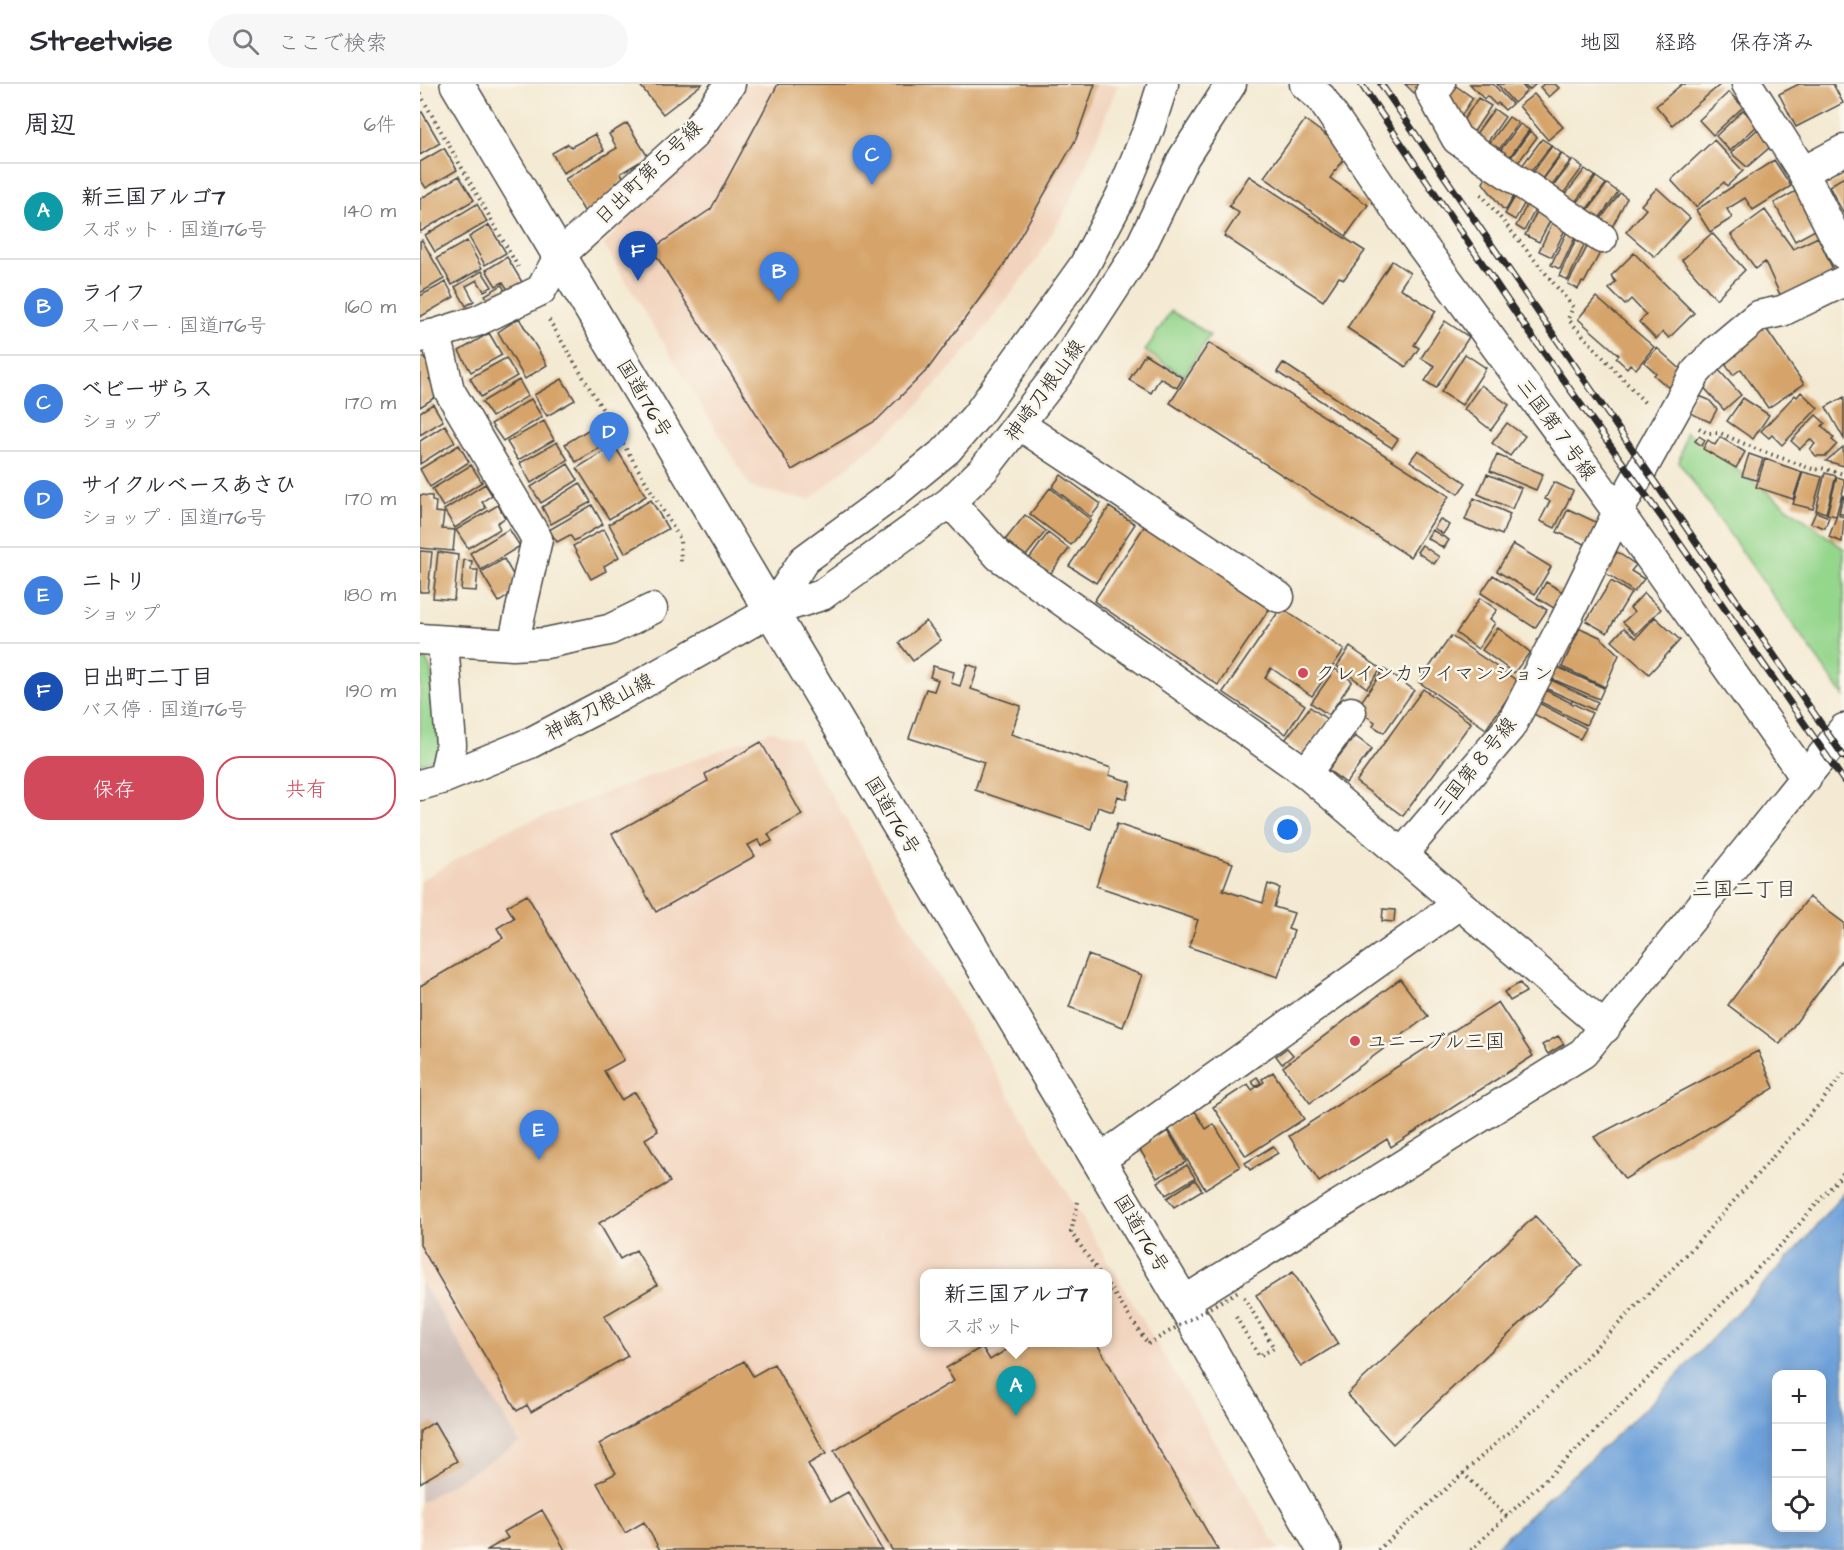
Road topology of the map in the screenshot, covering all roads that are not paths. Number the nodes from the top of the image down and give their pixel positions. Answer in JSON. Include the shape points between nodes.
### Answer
{"nodes":[{"id":1,"x":457,"y":84,"type":"edge"},
{"id":2,"x":730,"y":84,"type":"edge"},
{"id":3,"x":1163,"y":84,"type":"edge"},
{"id":4,"x":1174,"y":84,"type":"edge"},
{"id":5,"x":1231,"y":84,"type":"edge"},
{"id":6,"x":1305,"y":84,"type":"edge"},
{"id":7,"x":1440,"y":84,"type":"edge"},
{"id":8,"x":1747,"y":84,"type":"edge"},
{"id":9,"x":1149,"y":128,"type":"junction"},
{"id":10,"x":1844,"y":150,"type":"edge"},
{"id":11,"x":1803,"y":172,"type":"junction"},
{"id":12,"x":1602,"y":238,"type":"dead end"},
{"id":13,"x":1844,"y":254,"type":"edge"},
{"id":14,"x":560,"y":255,"type":"junction"},
{"id":15,"x":1844,"y":281,"type":"edge"},
{"id":16,"x":428,"y":335,"type":"edge"},
{"id":17,"x":978,"y":414,"type":"junction"},
{"id":18,"x":1014,"y":432,"type":"junction"},
{"id":19,"x":950,"y":502,"type":"junction"},
{"id":20,"x":1618,"y":512,"type":"junction"},
{"id":21,"x":1279,"y":597,"type":"dead end"},
{"id":22,"x":652,"y":609,"type":"dead end"},
{"id":23,"x":771,"y":611,"type":"junction"},
{"id":24,"x":431,"y":640,"type":"edge"},
{"id":25,"x":513,"y":645,"type":"junction"},
{"id":26,"x":1351,"y":712,"type":"dead end"},
{"id":27,"x":1844,"y":729,"type":"edge"},
{"id":28,"x":1306,"y":773,"type":"junction"},
{"id":29,"x":1806,"y":778,"type":"junction"},
{"id":30,"x":432,"y":781,"type":"edge"},
{"id":31,"x":1402,"y":854,"type":"junction"},
{"id":32,"x":1459,"y":904,"type":"junction"},
{"id":33,"x":1605,"y":1028,"type":"junction"},
{"id":34,"x":1098,"y":1161,"type":"junction"},
{"id":35,"x":1183,"y":1302,"type":"junction"},
{"id":36,"x":1324,"y":1550,"type":"edge"}],
"edges":[{"from":1,"to":14,"type":"highway","name":"国道176号"},
{"from":2,"to":14,"type":"street","name":"日出町第５号線","via":[[693,135]]},
{"from":3,"to":9,"type":"street","name":"神崎刀根山線"},
{"from":4,"to":9,"type":"street"},
{"from":5,"to":18,"type":"street","name":"神崎刀根山線","via":[[1184,157],[1133,258],[1060,371]]},
{"from":6,"to":20,"type":"street","name":"三国第７号線","via":[[1321,98],[1406,224]]},
{"from":7,"to":12,"type":"street","via":[[1431,92],[1457,139],[1483,172]]},
{"from":8,"to":11,"type":"street"},
{"from":9,"to":17,"type":"street","name":"神崎刀根山線","via":[[1121,196],[1084,266]]},
{"from":10,"to":11,"type":"street"},
{"from":11,"to":13,"type":"street"},
{"from":14,"to":16,"type":"street","name":"日出町第５号線","via":[[541,290],[477,321]]},
{"from":14,"to":23,"type":"highway","name":"国道176号"},
{"from":15,"to":20,"type":"street","name":"三国第８号線","via":[[1782,311],[1758,316],[1714,352],[1696,372]]},
{"from":16,"to":25,"type":"street","via":[[448,390],[537,539]]},
{"from":17,"to":18,"type":"street"},
{"from":17,"to":23,"type":"street","name":"神崎刀根山線","via":[[947,450],[804,560]]},
{"from":18,"to":19,"type":"street","name":"神崎刀根山線"},
{"from":18,"to":21,"type":"street"},
{"from":19,"to":23,"type":"street","name":"神崎刀根山線","via":[[822,596]]},
{"from":19,"to":28,"type":"street","via":[[999,556]]},
{"from":20,"to":29,"type":"street","name":"三国第７号線"},
{"from":20,"to":31,"type":"street","name":"三国第８号線","via":[[1510,727]]},
{"from":22,"to":25,"type":"street","via":[[609,630],[546,643]]},
{"from":23,"to":30,"type":"street","name":"神崎刀根山線","via":[[530,743]]},
{"from":23,"to":34,"type":"highway","name":"国道176号"},
{"from":24,"to":25,"type":"street"},
{"from":24,"to":30,"type":"street","via":[[451,745]]},
{"from":26,"to":28,"type":"street"},
{"from":27,"to":29,"type":"street"},
{"from":28,"to":31,"type":"street"},
{"from":29,"to":33,"type":"street"},
{"from":31,"to":32,"type":"street"},
{"from":32,"to":33,"type":"street"},
{"from":32,"to":34,"type":"street"},
{"from":33,"to":35,"type":"street","via":[[1583,1053]]},
{"from":34,"to":35,"type":"highway","name":"国道176号"},
{"from":35,"to":36,"type":"highway","name":"国道176号"}]}
